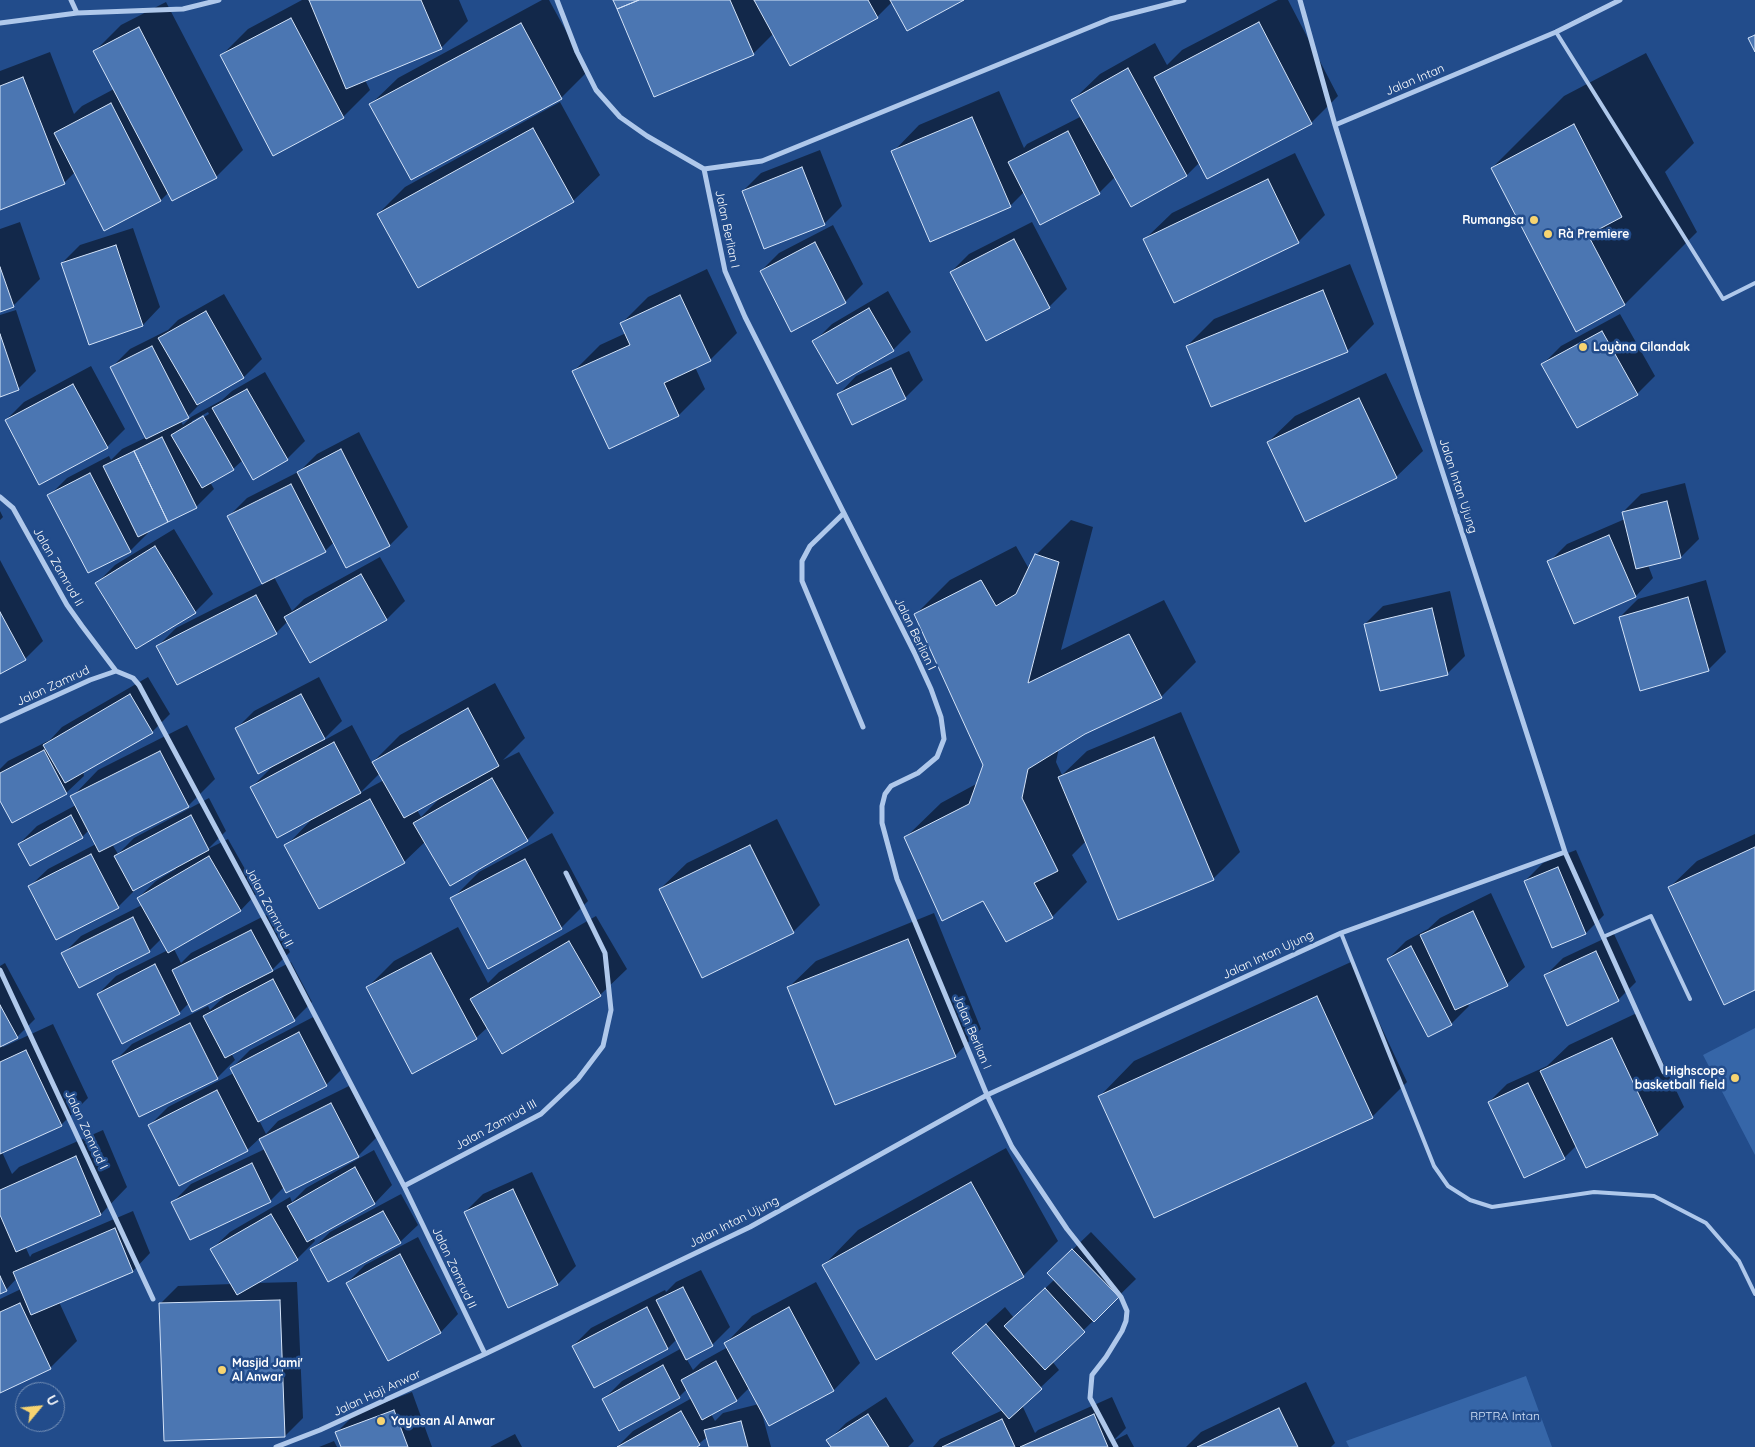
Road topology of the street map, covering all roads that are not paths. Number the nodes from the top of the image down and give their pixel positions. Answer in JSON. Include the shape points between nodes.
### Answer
{"nodes":[{"id":1,"x":70,"y":0,"type":"edge"},
{"id":2,"x":219,"y":0,"type":"edge"},
{"id":3,"x":557,"y":0,"type":"edge"},
{"id":4,"x":1184,"y":0,"type":"edge"},
{"id":5,"x":1300,"y":0,"type":"edge"},
{"id":6,"x":1620,"y":0,"type":"edge"},
{"id":7,"x":77,"y":13,"type":"junction"},
{"id":8,"x":0,"y":23,"type":"edge"},
{"id":9,"x":1556,"y":32,"type":"junction"},
{"id":10,"x":1335,"y":125,"type":"junction"},
{"id":11,"x":704,"y":169,"type":"junction"},
{"id":12,"x":1755,"y":283,"type":"edge"},
{"id":13,"x":0,"y":497,"type":"edge"},
{"id":14,"x":844,"y":513,"type":"junction"},
{"id":15,"x":116,"y":671,"type":"junction"},
{"id":16,"x":0,"y":722,"type":"edge"},
{"id":17,"x":863,"y":727,"type":"dead end"},
{"id":18,"x":1565,"y":852,"type":"junction"},
{"id":19,"x":566,"y":873,"type":"dead end"},
{"id":20,"x":1341,"y":933,"type":"junction"},
{"id":21,"x":1603,"y":938,"type":"junction"},
{"id":22,"x":0,"y":970,"type":"edge"},
{"id":23,"x":1690,"y":999,"type":"dead end"},
{"id":24,"x":1664,"y":1072,"type":"dead end"},
{"id":25,"x":987,"y":1095,"type":"junction"},
{"id":26,"x":404,"y":1186,"type":"junction"},
{"id":27,"x":1755,"y":1294,"type":"edge"},
{"id":28,"x":153,"y":1299,"type":"dead end"},
{"id":29,"x":485,"y":1354,"type":"junction"},
{"id":30,"x":276,"y":1447,"type":"edge"},
{"id":31,"x":1116,"y":1447,"type":"edge"}],
"edges":[{"from":1,"to":7,"type":"street"},
{"from":2,"to":7,"type":"street","via":[[183,9]]},
{"from":3,"to":11,"type":"street","via":[[596,90],[620,117]]},
{"from":4,"to":11,"type":"street","via":[[1110,19],[762,160]]},
{"from":5,"to":10,"type":"street"},
{"from":6,"to":9,"type":"street","name":"Jalan Intan"},
{"from":7,"to":8,"type":"street"},
{"from":9,"to":10,"type":"street","name":"Jalan Intan"},
{"from":9,"to":12,"type":"lane","via":[[1723,299]]},
{"from":10,"to":18,"type":"street","name":"Jalan Intan Ujung","via":[[1421,406]]},
{"from":11,"to":14,"type":"street","name":"Jalan Berlian I","via":[[725,271],[744,317]]},
{"from":13,"to":15,"type":"street","name":"Jalan Zamrud II","via":[[13,508],[67,605]]},
{"from":14,"to":17,"type":"street","via":[[810,546],[802,561],[802,581]]},
{"from":14,"to":25,"type":"street","name":"Jalan Berlian I","via":[[931,689],[940,717],[944,739],[937,757],[918,773],[891,786],[882,806],[882,823],[897,879]]},
{"from":15,"to":16,"type":"street","name":"Jalan Zamrud","via":[[96,677]]},
{"from":15,"to":26,"type":"street","name":"Jalan Zamrud II","via":[[133,678],[139,685]]},
{"from":18,"to":20,"type":"street","name":"Jalan Intan Ujung"},
{"from":18,"to":21,"type":"street","name":"Jalan Intan Ujung"},
{"from":19,"to":26,"type":"street","name":"Jalan Zamrud III","via":[[605,953],[611,1010],[603,1046],[578,1079],[541,1114]]},
{"from":20,"to":25,"type":"street","name":"Jalan Intan Ujung"},
{"from":20,"to":27,"type":"lane","via":[[1434,1166],[1448,1186],[1470,1200],[1492,1207],[1594,1192],[1654,1196],[1706,1223],[1739,1261]]},
{"from":21,"to":23,"type":"lane","via":[[1651,916]]},
{"from":21,"to":24,"type":"street","name":"Jalan Intan Ujung"},
{"from":22,"to":28,"type":"street","name":"Jalan Zamrud I"},
{"from":25,"to":29,"type":"street","name":"Jalan Intan Ujung","via":[[750,1226]]},
{"from":25,"to":31,"type":"street","via":[[1012,1147],[1067,1229],[1121,1297],[1128,1312],[1122,1331],[1092,1375],[1090,1398]]},
{"from":26,"to":29,"type":"street","name":"Jalan Zamrud II"},
{"from":29,"to":30,"type":"street","name":"Jalan Haji Anwar"}]}
